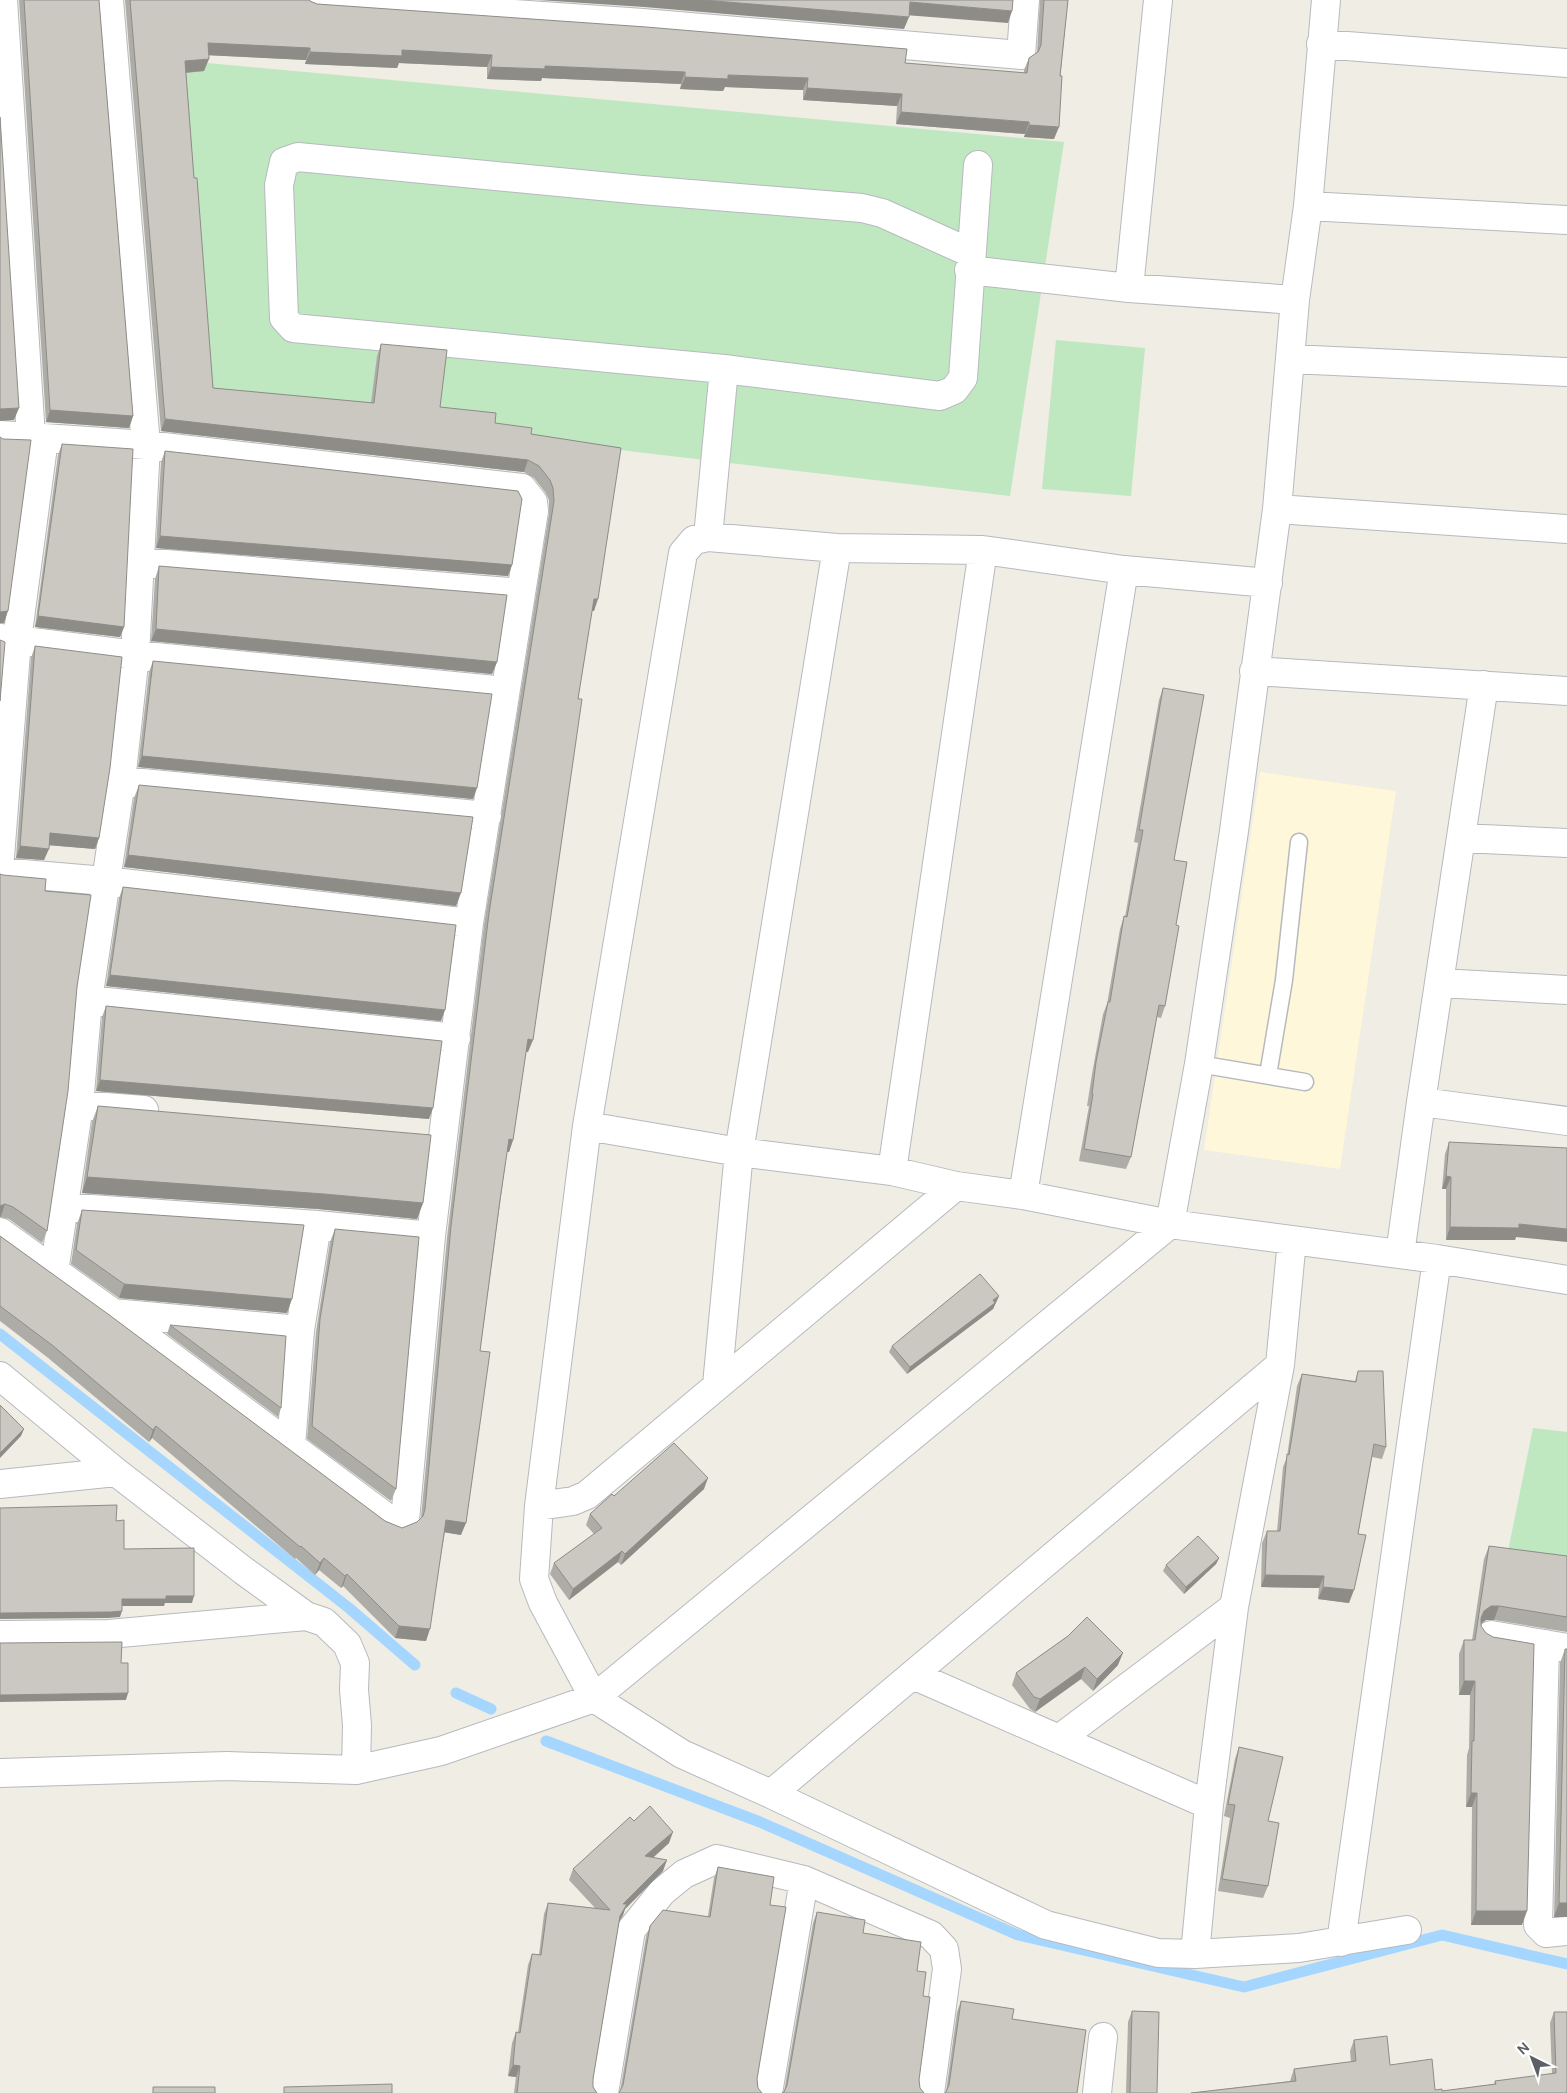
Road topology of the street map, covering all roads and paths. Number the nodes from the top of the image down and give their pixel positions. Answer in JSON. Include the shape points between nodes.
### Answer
{"nodes":[{"id":1,"x":4,"y":0,"type":"edge"},
{"id":2,"x":109,"y":0,"type":"edge"},
{"id":3,"x":314,"y":0,"type":"edge"},
{"id":4,"x":1025,"y":0,"type":"edge"},
{"id":5,"x":1158,"y":0,"type":"edge"},
{"id":6,"x":1326,"y":0,"type":"edge"},
{"id":7,"x":644,"y":12,"type":"edge"},
{"id":8,"x":1321,"y":44,"type":"junction"},
{"id":9,"x":1567,"y":63,"type":"edge"},
{"id":10,"x":978,"y":165,"type":"dead end"},
{"id":11,"x":1308,"y":206,"type":"junction"},
{"id":12,"x":1567,"y":220,"type":"edge"},
{"id":13,"x":970,"y":262,"type":"junction"},
{"id":14,"x":1129,"y":288,"type":"junction"},
{"id":15,"x":1295,"y":300,"type":"junction"},
{"id":16,"x":1291,"y":359,"type":"junction"},
{"id":17,"x":724,"y":369,"type":"junction"},
{"id":18,"x":1567,"y":372,"type":"edge"},
{"id":19,"x":0,"y":434,"type":"edge"},
{"id":20,"x":37,"y":438,"type":"junction"},
{"id":21,"x":146,"y":445,"type":"junction"},
{"id":22,"x":1278,"y":509,"type":"junction"},
{"id":23,"x":1567,"y":529,"type":"edge"},
{"id":24,"x":708,"y":537,"type":"junction"},
{"id":25,"x":836,"y":548,"type":"junction"},
{"id":26,"x":984,"y":550,"type":"junction"},
{"id":27,"x":141,"y":562,"type":"junction"},
{"id":28,"x":1124,"y":570,"type":"junction"},
{"id":29,"x":1268,"y":583,"type":"junction"},
{"id":30,"x":521,"y":593,"type":"junction"},
{"id":31,"x":9,"y":639,"type":"edge"},
{"id":32,"x":136,"y":655,"type":"junction"},
{"id":33,"x":1254,"y":671,"type":"junction"},
{"id":34,"x":1484,"y":685,"type":"junction"},
{"id":35,"x":505,"y":691,"type":"junction"},
{"id":36,"x":1567,"y":691,"type":"edge"},
{"id":37,"x":121,"y":780,"type":"junction"},
{"id":38,"x":487,"y":816,"type":"junction"},
{"id":39,"x":1462,"y":838,"type":"junction"},
{"id":40,"x":1299,"y":842,"type":"dead end"},
{"id":41,"x":1567,"y":843,"type":"edge"},
{"id":42,"x":0,"y":857,"type":"edge"},
{"id":43,"x":0,"y":872,"type":"edge"},
{"id":44,"x":104,"y":882,"type":"junction"},
{"id":45,"x":469,"y":923,"type":"junction"},
{"id":46,"x":1440,"y":983,"type":"junction"},
{"id":47,"x":1567,"y":990,"type":"edge"},
{"id":48,"x":88,"y":1000,"type":"junction"},
{"id":49,"x":456,"y":1038,"type":"junction"},
{"id":50,"x":1199,"y":1064,"type":"junction"},
{"id":51,"x":1268,"y":1075,"type":"junction"},
{"id":52,"x":1305,"y":1082,"type":"dead end"},
{"id":53,"x":1421,"y":1102,"type":"junction"},
{"id":54,"x":80,"y":1105,"type":"junction"},
{"id":55,"x":168,"y":1112,"type":"edge"},
{"id":56,"x":1567,"y":1121,"type":"edge"},
{"id":57,"x":587,"y":1126,"type":"junction"},
{"id":58,"x":739,"y":1152,"type":"junction"},
{"id":59,"x":892,"y":1171,"type":"junction"},
{"id":60,"x":956,"y":1186,"type":"junction"},
{"id":61,"x":1023,"y":1195,"type":"junction"},
{"id":62,"x":63,"y":1207,"type":"junction"},
{"id":63,"x":1170,"y":1224,"type":"junction"},
{"id":64,"x":317,"y":1226,"type":"junction"},
{"id":65,"x":0,"y":1232,"type":"edge"},
{"id":66,"x":431,"y":1236,"type":"junction"},
{"id":67,"x":1292,"y":1240,"type":"junction"},
{"id":68,"x":1400,"y":1254,"type":"junction"},
{"id":69,"x":1437,"y":1259,"type":"junction"},
{"id":70,"x":54,"y":1272,"type":"junction"},
{"id":71,"x":1567,"y":1280,"type":"edge"},
{"id":72,"x":113,"y":1313,"type":"junction"},
{"id":73,"x":300,"y":1330,"type":"junction"},
{"id":74,"x":1280,"y":1365,"type":"junction"},
{"id":75,"x":0,"y":1376,"type":"edge"},
{"id":76,"x":716,"y":1385,"type":"junction"},
{"id":77,"x":290,"y":1446,"type":"junction"},
{"id":78,"x":116,"y":1472,"type":"junction"},
{"id":79,"x":0,"y":1484,"type":"edge"},
{"id":80,"x":539,"y":1506,"type":"junction"},
{"id":81,"x":1234,"y":1606,"type":"junction"},
{"id":82,"x":306,"y":1616,"type":"junction"},
{"id":83,"x":1492,"y":1635,"type":"edge"},
{"id":84,"x":0,"y":1636,"type":"edge"},
{"id":85,"x":1556,"y":1646,"type":"edge"},
{"id":86,"x":913,"y":1675,"type":"junction"},
{"id":87,"x":594,"y":1698,"type":"junction"},
{"id":88,"x":1059,"y":1739,"type":"junction"},
{"id":89,"x":356,"y":1770,"type":"junction"},
{"id":90,"x":0,"y":1772,"type":"edge"},
{"id":91,"x":771,"y":1794,"type":"junction"},
{"id":92,"x":1209,"y":1805,"type":"junction"},
{"id":93,"x":804,"y":1880,"type":"junction"},
{"id":94,"x":1407,"y":1930,"type":"dead end"},
{"id":95,"x":1567,"y":1931,"type":"edge"},
{"id":96,"x":1341,"y":1942,"type":"junction"},
{"id":97,"x":1195,"y":1954,"type":"junction"},
{"id":98,"x":1103,"y":2037,"type":"dead end"},
{"id":99,"x":604,"y":2093,"type":"edge"},
{"id":100,"x":768,"y":2093,"type":"edge"},
{"id":101,"x":930,"y":2093,"type":"edge"},
{"id":102,"x":1097,"y":2093,"type":"edge"}],
"edges":[{"from":1,"to":20,"type":"street"},
{"from":2,"to":21,"type":"street"},
{"from":3,"to":7,"type":"street"},
{"from":4,"to":7,"type":"street","via":[[1020,55]]},
{"from":5,"to":14,"type":"street"},
{"from":6,"to":8,"type":"street"},
{"from":8,"to":9,"type":"street"},
{"from":8,"to":11,"type":"street"},
{"from":10,"to":13,"type":"street"},
{"from":11,"to":12,"type":"street"},
{"from":11,"to":15,"type":"street"},
{"from":13,"to":14,"type":"street"},
{"from":13,"to":17,"type":"street","via":[[963,378],[954,390],[940,396]]},
{"from":13,"to":17,"type":"street","via":[[882,213],[862,208],[298,157],[284,162],[279,185],[284,318],[293,328]]},
{"from":14,"to":15,"type":"street"},
{"from":15,"to":16,"type":"street"},
{"from":16,"to":18,"type":"street"},
{"from":16,"to":22,"type":"street"},
{"from":17,"to":24,"type":"street"},
{"from":19,"to":20,"type":"street"},
{"from":20,"to":21,"type":"street"},
{"from":20,"to":31,"type":"street"},
{"from":21,"to":27,"type":"street"},
{"from":21,"to":30,"type":"street","via":[[522,488],[533,502],[534,511]]},
{"from":22,"to":23,"type":"street"},
{"from":22,"to":29,"type":"street"},
{"from":24,"to":25,"type":"street"},
{"from":24,"to":57,"type":"street","via":[[694,540],[683,553]]},
{"from":25,"to":26,"type":"street"},
{"from":25,"to":58,"type":"street"},
{"from":26,"to":28,"type":"street"},
{"from":26,"to":59,"type":"street"},
{"from":27,"to":30,"type":"street"},
{"from":27,"to":32,"type":"street"},
{"from":28,"to":29,"type":"street"},
{"from":28,"to":61,"type":"street"},
{"from":29,"to":33,"type":"street"},
{"from":30,"to":35,"type":"street"},
{"from":31,"to":32,"type":"street"},
{"from":31,"to":42,"type":"street"},
{"from":32,"to":35,"type":"street"},
{"from":32,"to":37,"type":"street"},
{"from":33,"to":34,"type":"street"},
{"from":33,"to":50,"type":"street","via":[[1233,840]]},
{"from":34,"to":36,"type":"street"},
{"from":34,"to":39,"type":"street"},
{"from":35,"to":38,"type":"street"},
{"from":37,"to":38,"type":"street"},
{"from":37,"to":44,"type":"street"},
{"from":38,"to":45,"type":"street"},
{"from":39,"to":41,"type":"street"},
{"from":39,"to":46,"type":"street"},
{"from":40,"to":51,"type":"lane","via":[[1284,980]]},
{"from":43,"to":44,"type":"street"},
{"from":44,"to":45,"type":"street"},
{"from":44,"to":48,"type":"street"},
{"from":45,"to":49,"type":"street"},
{"from":46,"to":47,"type":"street"},
{"from":46,"to":53,"type":"street"},
{"from":48,"to":49,"type":"street"},
{"from":48,"to":54,"type":"street"},
{"from":49,"to":66,"type":"street","via":[[432,1136]]},
{"from":50,"to":51,"type":"lane"},
{"from":50,"to":63,"type":"street"},
{"from":51,"to":52,"type":"lane"},
{"from":53,"to":56,"type":"street"},
{"from":53,"to":68,"type":"street"},
{"from":54,"to":55,"type":"street"},
{"from":54,"to":62,"type":"street"},
{"from":57,"to":58,"type":"street"},
{"from":57,"to":80,"type":"street"},
{"from":58,"to":59,"type":"street"},
{"from":58,"to":76,"type":"street"},
{"from":59,"to":60,"type":"street"},
{"from":60,"to":61,"type":"street"},
{"from":60,"to":76,"type":"street"},
{"from":61,"to":63,"type":"street"},
{"from":62,"to":64,"type":"street"},
{"from":62,"to":70,"type":"street"},
{"from":63,"to":67,"type":"street"},
{"from":63,"to":87,"type":"street"},
{"from":64,"to":66,"type":"street"},
{"from":64,"to":73,"type":"street"},
{"from":65,"to":70,"type":"street"},
{"from":66,"to":77,"type":"street","via":[[404,1520],[398,1524],[390,1520]]},
{"from":67,"to":68,"type":"street"},
{"from":67,"to":74,"type":"street"},
{"from":68,"to":69,"type":"street"},
{"from":69,"to":71,"type":"street"},
{"from":69,"to":96,"type":"street"},
{"from":70,"to":72,"type":"street"},
{"from":72,"to":73,"type":"street"},
{"from":72,"to":77,"type":"street"},
{"from":73,"to":77,"type":"street"},
{"from":74,"to":81,"type":"street"},
{"from":74,"to":86,"type":"street"},
{"from":75,"to":78,"type":"street"},
{"from":76,"to":80,"type":"street","via":[[587,1495],[573,1501]]},
{"from":78,"to":79,"type":"street"},
{"from":78,"to":82,"type":"street"},
{"from":80,"to":87,"type":"street","via":[[534,1579],[543,1604]]},
{"from":81,"to":88,"type":"street"},
{"from":81,"to":92,"type":"street"},
{"from":82,"to":84,"type":"street","via":[[110,1634]]},
{"from":82,"to":89,"type":"street","via":[[330,1627],[347,1644],[355,1663]]},
{"from":83,"to":85,"type":"street"},
{"from":85,"to":95,"type":"street","via":[[1538,1925],[1546,1933]]},
{"from":86,"to":88,"type":"street"},
{"from":86,"to":91,"type":"street"},
{"from":87,"to":89,"type":"street","via":[[440,1750]]},
{"from":87,"to":91,"type":"street","via":[[682,1754]]},
{"from":88,"to":92,"type":"street"},
{"from":89,"to":90,"type":"street","via":[[228,1766]]},
{"from":91,"to":97,"type":"street","via":[[1046,1924],[1158,1953]]},
{"from":92,"to":97,"type":"street"},
{"from":93,"to":99,"type":"street","via":[[717,1859],[684,1874],[662,1892],[631,1930]]},
{"from":93,"to":100,"type":"street"},
{"from":93,"to":101,"type":"street","via":[[931,1935],[944,1949],[947,1968]]},
{"from":94,"to":96,"type":"street"},
{"from":96,"to":97,"type":"street","via":[[1299,1948]]},
{"from":98,"to":102,"type":"street"}]}
